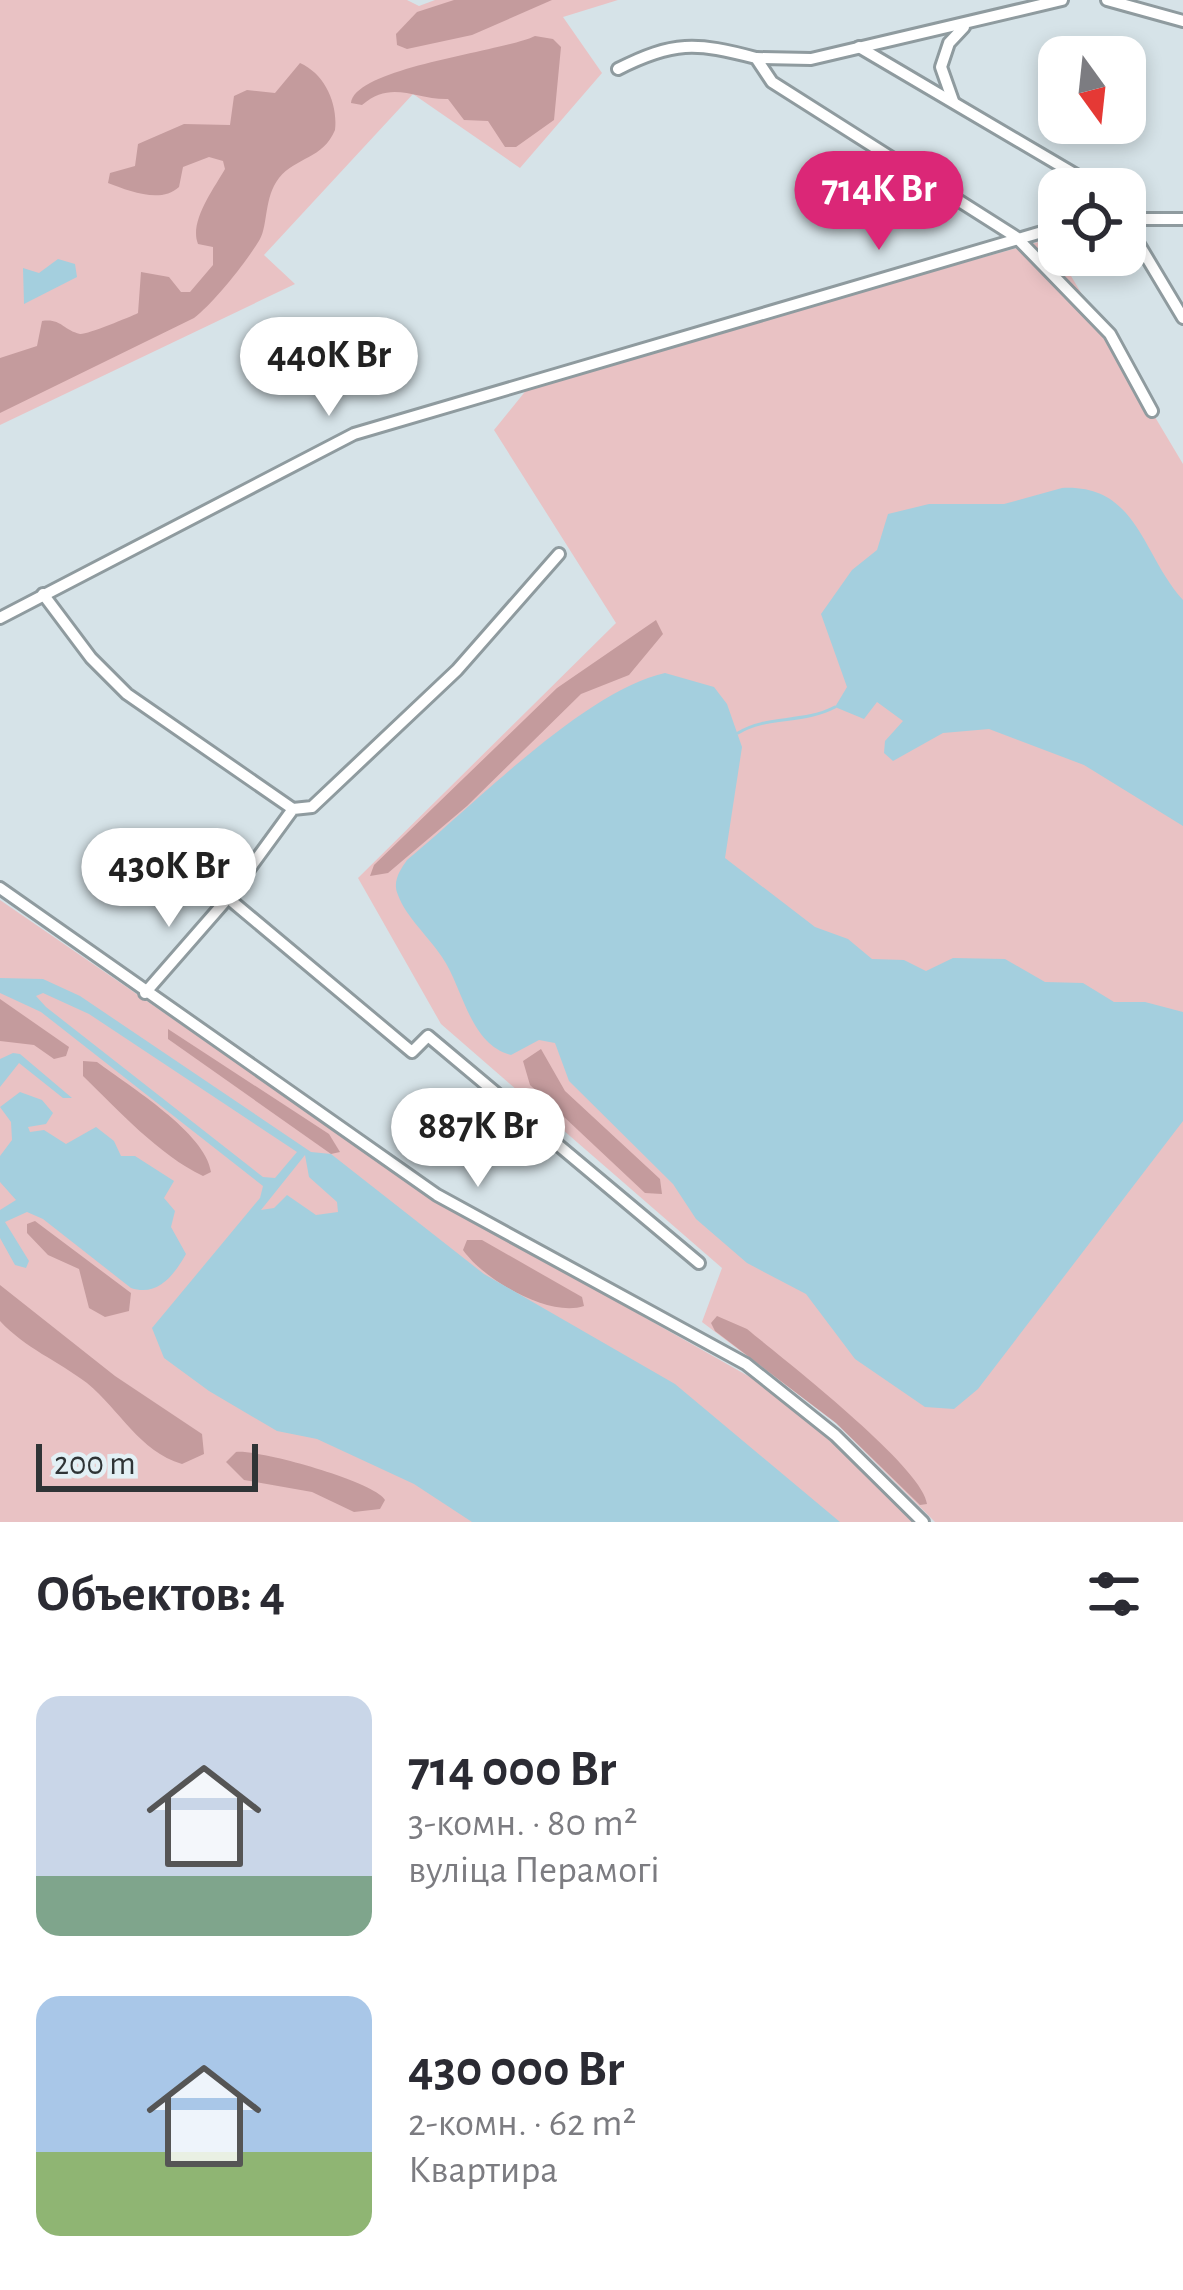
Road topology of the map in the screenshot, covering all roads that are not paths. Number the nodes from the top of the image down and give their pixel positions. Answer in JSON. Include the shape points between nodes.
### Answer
{"nodes":[{"id":1,"x":1062,"y":0,"type":"edge"},
{"id":2,"x":1107,"y":0,"type":"edge"},
{"id":3,"x":977,"y":20,"type":"junction"},
{"id":4,"x":1183,"y":21,"type":"edge"},
{"id":5,"x":859,"y":46,"type":"junction"},
{"id":6,"x":756,"y":58,"type":"junction"},
{"id":7,"x":618,"y":70,"type":"dead end"},
{"id":8,"x":953,"y":100,"type":"junction"},
{"id":9,"x":1065,"y":168,"type":"edge"},
{"id":10,"x":1183,"y":219,"type":"edge"},
{"id":11,"x":1146,"y":220,"type":"edge"},
{"id":12,"x":1038,"y":232,"type":"edge"},
{"id":13,"x":1016,"y":237,"type":"junction"},
{"id":14,"x":1146,"y":255,"type":"edge"},
{"id":15,"x":1183,"y":318,"type":"edge"},
{"id":16,"x":1153,"y":411,"type":"dead end"},
{"id":17,"x":559,"y":554,"type":"dead end"},
{"id":18,"x":43,"y":595,"type":"junction"},
{"id":19,"x":0,"y":618,"type":"edge"},
{"id":20,"x":293,"y":809,"type":"junction"},
{"id":21,"x":0,"y":888,"type":"edge"},
{"id":22,"x":228,"y":898,"type":"junction"},
{"id":23,"x":146,"y":993,"type":"junction"},
{"id":24,"x":699,"y":1262,"type":"dead end"},
{"id":25,"x":923,"y":1522,"type":"edge"}],
"edges":[{"from":1,"to":3,"type":"street"},
{"from":2,"to":4,"type":"street"},
{"from":3,"to":5,"type":"street"},
{"from":3,"to":8,"type":"street","via":[[943,57]]},
{"from":5,"to":6,"type":"street","via":[[812,59]]},
{"from":5,"to":8,"type":"street"},
{"from":6,"to":7,"type":"street","via":[[693,44]]},
{"from":6,"to":13,"type":"street","via":[[772,82]]},
{"from":8,"to":9,"type":"street"},
{"from":10,"to":11,"type":"street"},
{"from":12,"to":13,"type":"street"},
{"from":13,"to":16,"type":"street","via":[[1110,334]]},
{"from":13,"to":18,"type":"street","via":[[354,434]]},
{"from":14,"to":15,"type":"street"},
{"from":17,"to":20,"type":"street","via":[[457,670],[312,807]]},
{"from":18,"to":19,"type":"street"},
{"from":18,"to":20,"type":"street","via":[[127,694]]},
{"from":20,"to":22,"type":"street"},
{"from":21,"to":23,"type":"street"},
{"from":22,"to":23,"type":"street"},
{"from":22,"to":24,"type":"street","via":[[412,1052],[428,1036]]},
{"from":23,"to":25,"type":"street","via":[[437,1195],[746,1364],[835,1435]]}]}
